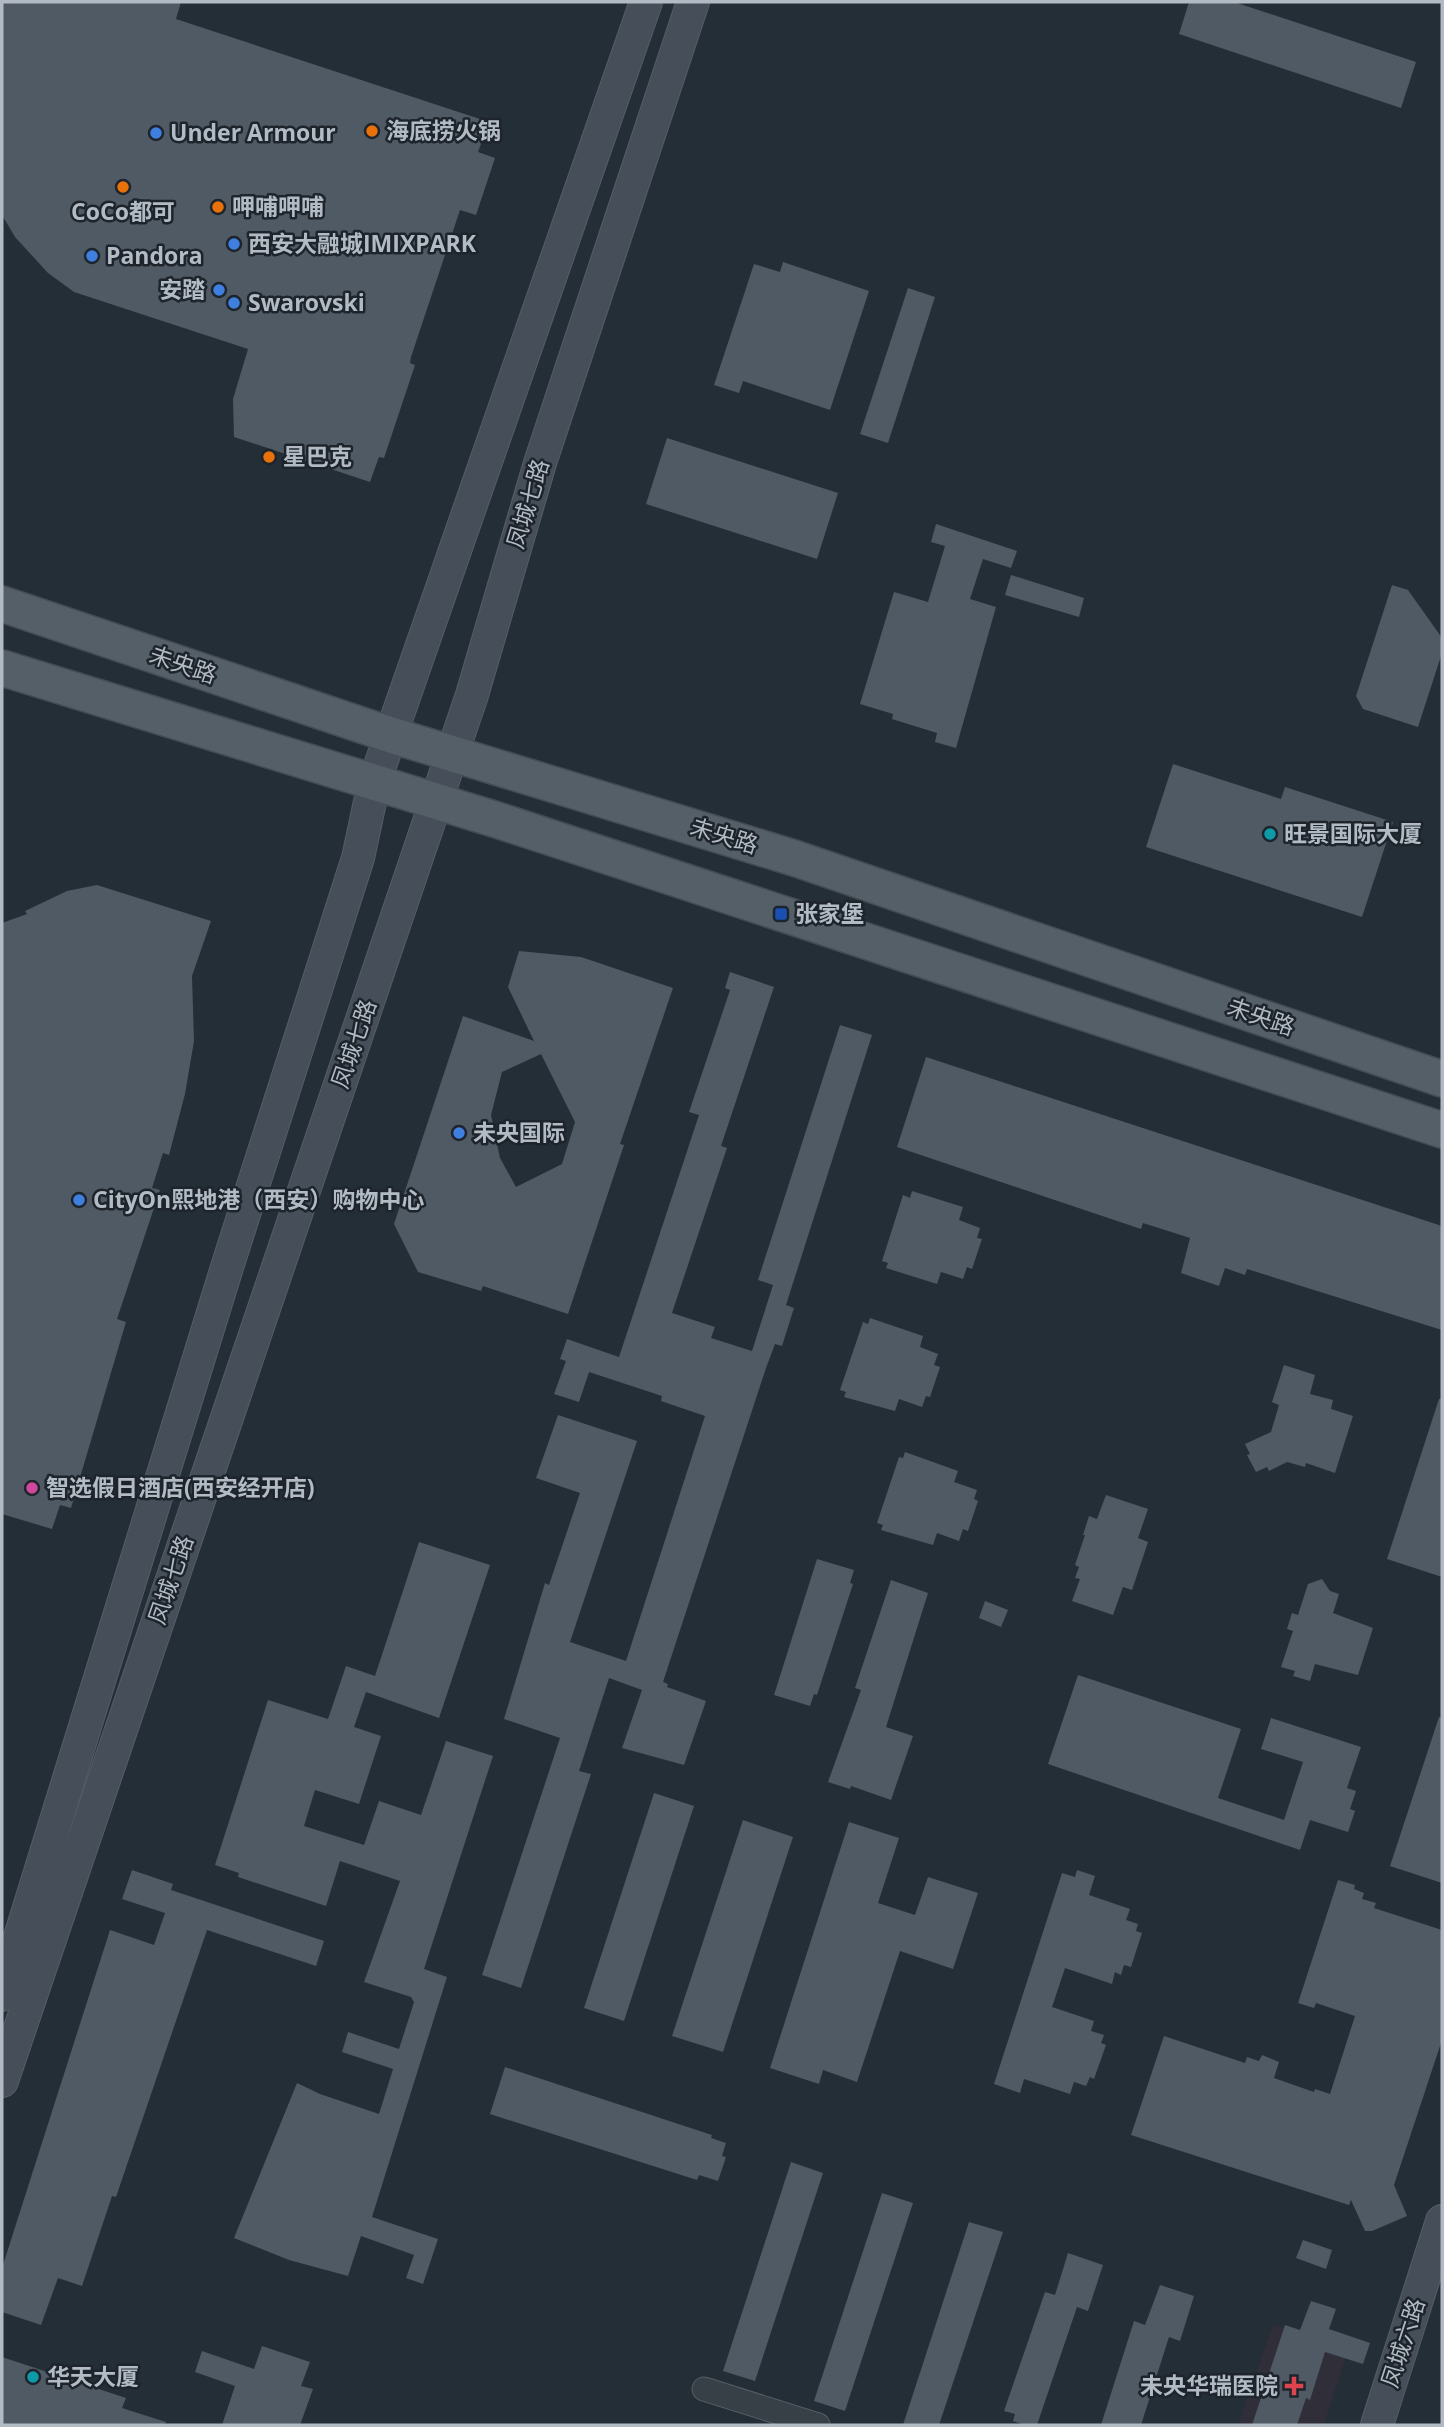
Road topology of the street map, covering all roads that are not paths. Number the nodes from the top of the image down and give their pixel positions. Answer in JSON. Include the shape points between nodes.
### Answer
{"nodes":[{"id":1,"x":646,"y":2,"type":"edge"},
{"id":2,"x":693,"y":2,"type":"edge"},
{"id":3,"x":2,"y":604,"type":"edge"},
{"id":4,"x":2,"y":668,"type":"edge"},
{"id":5,"x":391,"y":735,"type":"junction"},
{"id":6,"x":452,"y":752,"type":"junction"},
{"id":7,"x":374,"y":783,"type":"junction"},
{"id":8,"x":435,"y":803,"type":"junction"},
{"id":9,"x":1442,"y":1079,"type":"edge"},
{"id":10,"x":1442,"y":1130,"type":"edge"},
{"id":11,"x":2,"y":1995,"type":"edge"},
{"id":12,"x":2,"y":2081,"type":"edge"},
{"id":13,"x":1442,"y":2221,"type":"edge"},
{"id":14,"x":704,"y":2389,"type":"dead end"},
{"id":15,"x":818,"y":2425,"type":"edge"},
{"id":16,"x":1377,"y":2425,"type":"edge"}],
"edges":[{"from":1,"to":5,"type":"street","name":"凤城七路"},
{"from":2,"to":6,"type":"street","name":"凤城七路","via":[[540,463]]},
{"from":3,"to":5,"type":"main road","name":"未央路"},
{"from":4,"to":7,"type":"main road"},
{"from":5,"to":6,"type":"main road","name":"未央路"},
{"from":5,"to":7,"type":"street","name":"凤城七路"},
{"from":6,"to":8,"type":"street","name":"凤城七路"},
{"from":6,"to":9,"type":"main road","name":"未央路","via":[[794,858]]},
{"from":7,"to":8,"type":"main road"},
{"from":7,"to":11,"type":"street","name":"凤城七路","via":[[358,858]]},
{"from":8,"to":10,"type":"main road"},
{"from":8,"to":12,"type":"street","name":"凤城七路"},
{"from":13,"to":16,"type":"street","name":"凤城六路"},
{"from":14,"to":15,"type":"street"}]}
